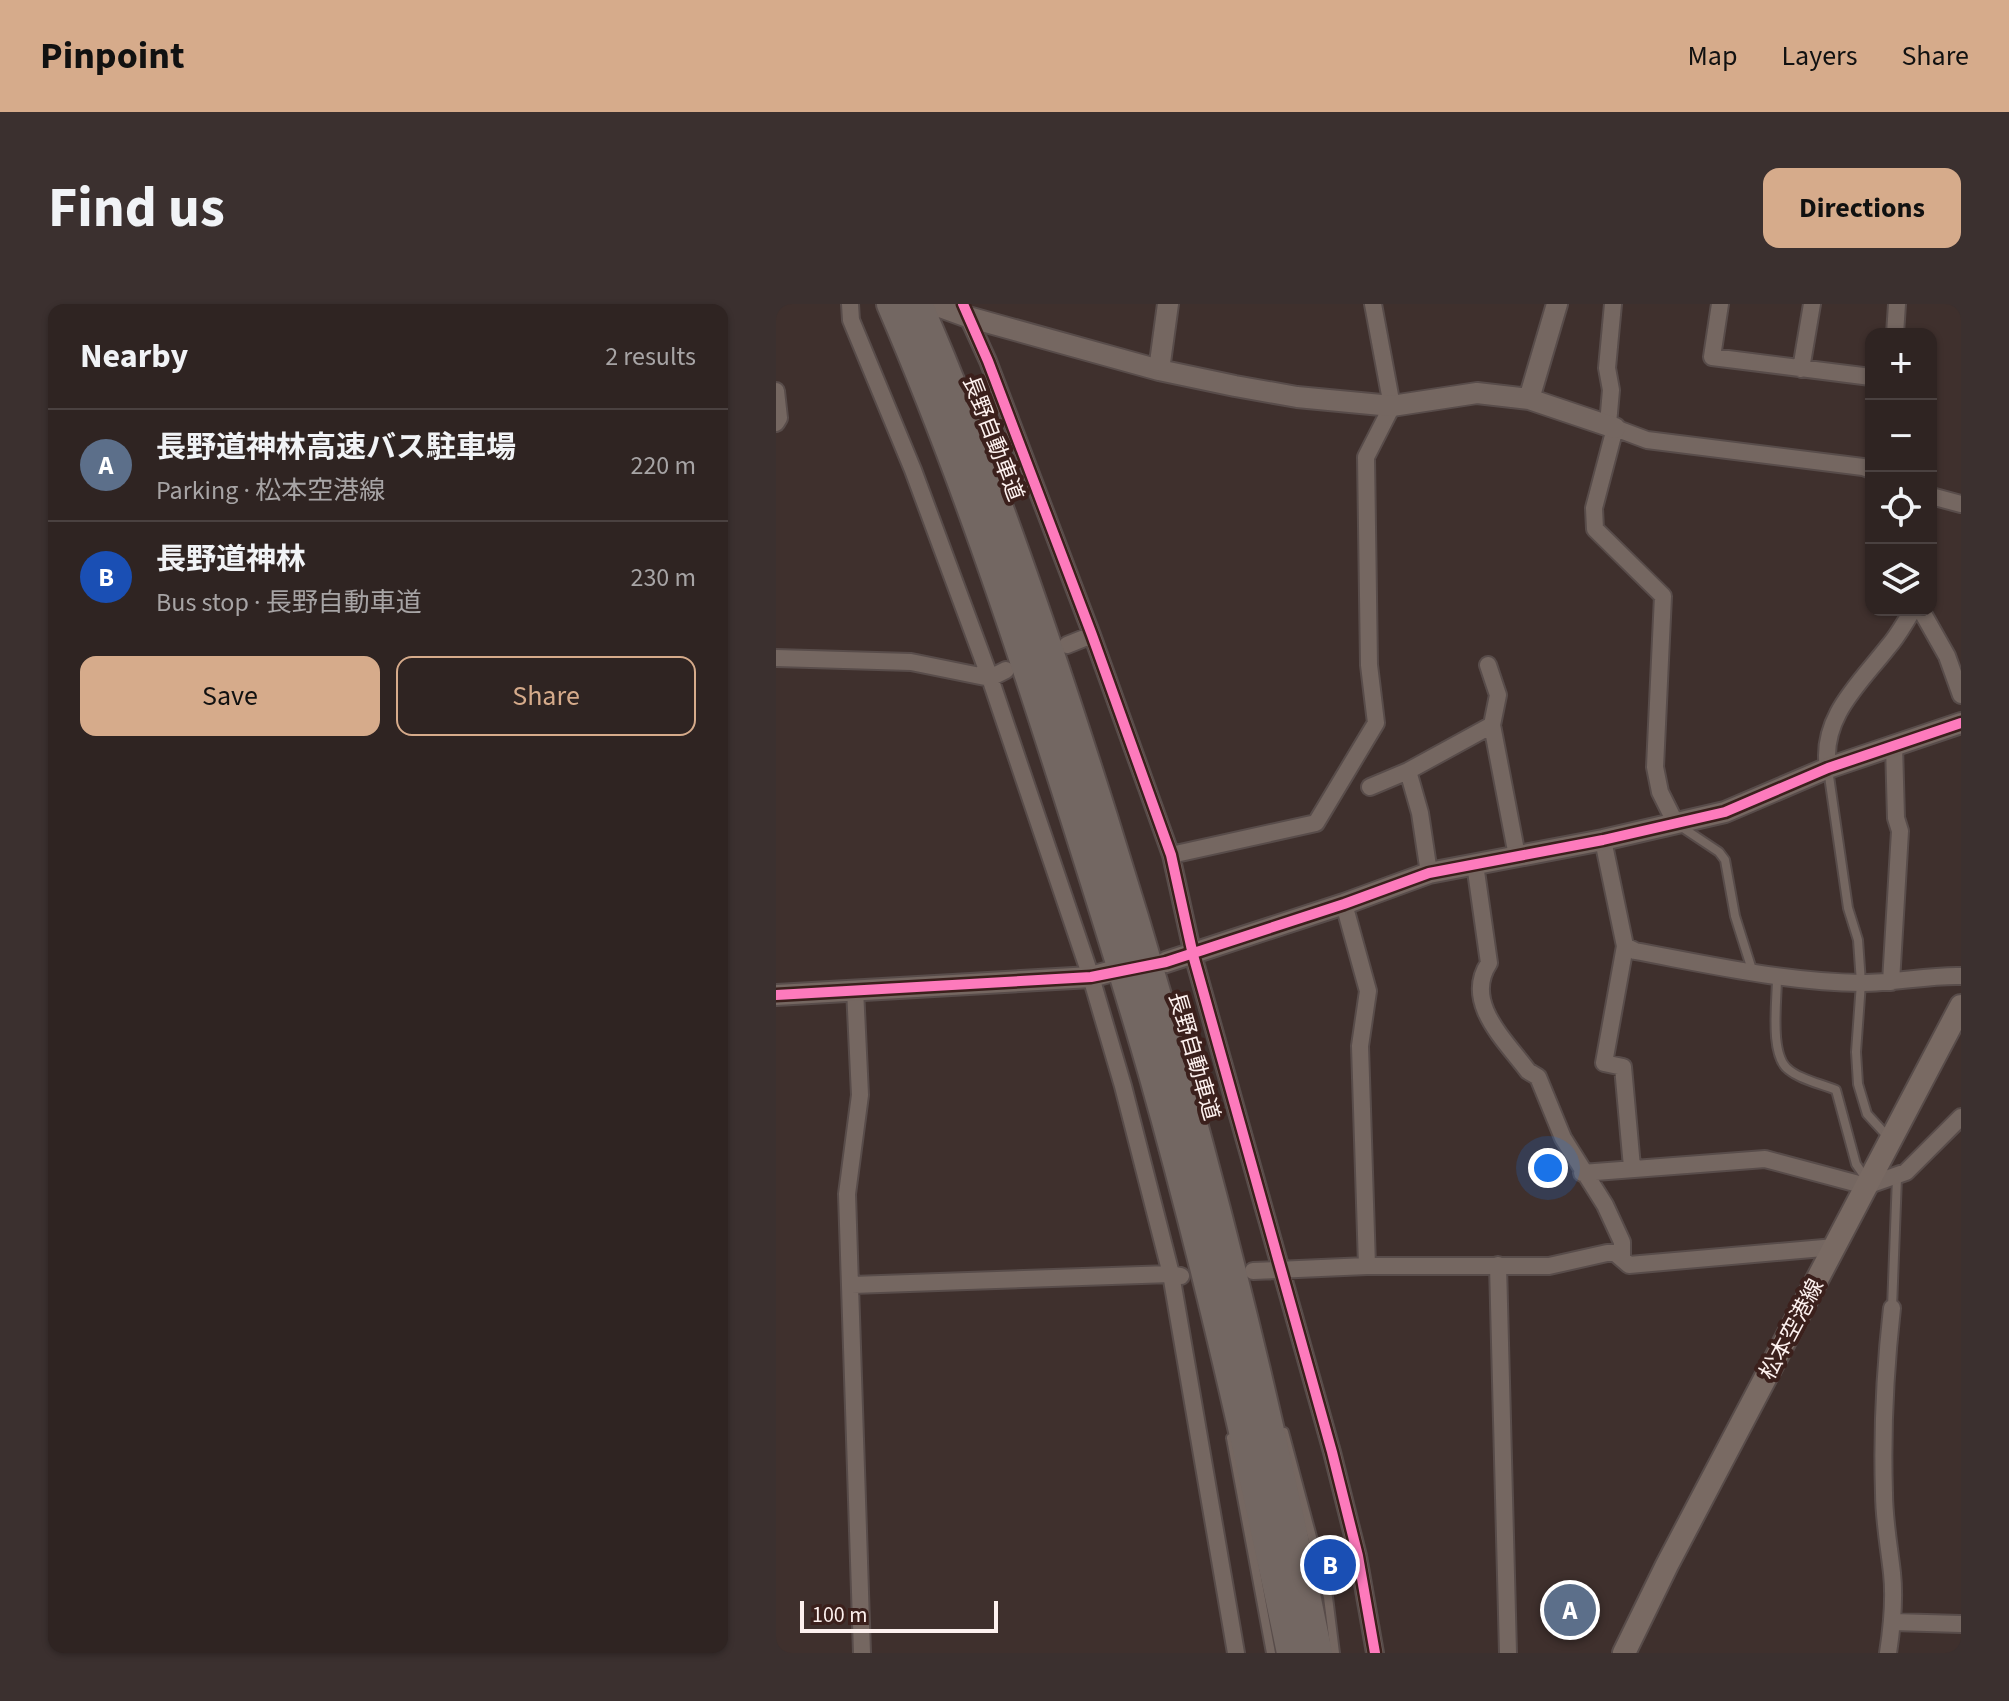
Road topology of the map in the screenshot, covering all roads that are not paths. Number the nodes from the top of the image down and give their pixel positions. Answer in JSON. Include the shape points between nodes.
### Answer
{"nodes":[{"id":1,"x":850,"y":304,"type":"edge"},
{"id":2,"x":891,"y":304,"type":"edge"},
{"id":3,"x":1168,"y":304,"type":"edge"},
{"id":4,"x":1373,"y":304,"type":"edge"},
{"id":5,"x":1557,"y":304,"type":"edge"},
{"id":6,"x":1613,"y":304,"type":"edge"},
{"id":7,"x":1720,"y":304,"type":"edge"},
{"id":8,"x":1812,"y":304,"type":"edge"},
{"id":9,"x":1897,"y":304,"type":"edge"},
{"id":10,"x":926,"y":305,"type":"edge"},
{"id":11,"x":966,"y":311,"type":"edge"},
{"id":12,"x":1895,"y":328,"type":"edge"},
{"id":13,"x":1801,"y":369,"type":"junction"},
{"id":14,"x":1159,"y":370,"type":"junction"},
{"id":15,"x":1865,"y":376,"type":"edge"},
{"id":16,"x":776,"y":391,"type":"edge"},
{"id":17,"x":1529,"y":399,"type":"junction"},
{"id":18,"x":1392,"y":406,"type":"junction"},
{"id":19,"x":776,"y":423,"type":"edge"},
{"id":20,"x":1612,"y":426,"type":"junction"},
{"id":21,"x":1865,"y":468,"type":"edge"},
{"id":22,"x":1937,"y":498,"type":"edge"},
{"id":23,"x":1961,"y":504,"type":"edge"},
{"id":24,"x":1909,"y":616,"type":"edge"},
{"id":25,"x":1924,"y":616,"type":"edge"},
{"id":26,"x":1092,"y":635,"type":"junction"},
{"id":27,"x":1067,"y":645,"type":"dead end"},
{"id":28,"x":776,"y":658,"type":"edge"},
{"id":29,"x":1488,"y":665,"type":"dead end"},
{"id":30,"x":1006,"y":670,"type":"dead end"},
{"id":31,"x":990,"y":678,"type":"junction"},
{"id":32,"x":1961,"y":695,"type":"edge"},
{"id":33,"x":1961,"y":723,"type":"edge"},
{"id":34,"x":1492,"y":725,"type":"junction"},
{"id":35,"x":1894,"y":745,"type":"junction"},
{"id":36,"x":1828,"y":768,"type":"junction"},
{"id":37,"x":1408,"y":771,"type":"junction"},
{"id":38,"x":1370,"y":787,"type":"dead end"},
{"id":39,"x":1676,"y":824,"type":"junction"},
{"id":40,"x":1603,"y":840,"type":"junction"},
{"id":41,"x":1171,"y":855,"type":"junction"},
{"id":42,"x":1517,"y":856,"type":"junction"},
{"id":43,"x":1475,"y":864,"type":"junction"},
{"id":44,"x":1429,"y":873,"type":"junction"},
{"id":45,"x":1344,"y":904,"type":"junction"},
{"id":46,"x":1625,"y":946,"type":"junction"},
{"id":47,"x":1193,"y":955,"type":"junction"},
{"id":48,"x":1166,"y":962,"type":"dead end"},
{"id":49,"x":1753,"y":973,"type":"junction"},
{"id":50,"x":1100,"y":974,"type":"junction"},
{"id":51,"x":1961,"y":976,"type":"edge"},
{"id":52,"x":1777,"y":978,"type":"junction"},
{"id":53,"x":1891,"y":982,"type":"junction"},
{"id":54,"x":1861,"y":983,"type":"junction"},
{"id":55,"x":855,"y":989,"type":"junction"},
{"id":56,"x":776,"y":995,"type":"edge"},
{"id":57,"x":1961,"y":1006,"type":"edge"},
{"id":58,"x":1961,"y":1117,"type":"edge"},
{"id":59,"x":1891,"y":1141,"type":"junction"},
{"id":60,"x":1632,"y":1167,"type":"junction"},
{"id":61,"x":1582,"y":1173,"type":"junction"},
{"id":62,"x":1897,"y":1177,"type":"junction"},
{"id":63,"x":1867,"y":1184,"type":"junction"},
{"id":64,"x":1188,"y":1204,"type":"junction"},
{"id":65,"x":1223,"y":1233,"type":"junction"},
{"id":66,"x":1835,"y":1247,"type":"junction"},
{"id":67,"x":1622,"y":1258,"type":"junction"},
{"id":68,"x":1498,"y":1265,"type":"junction"},
{"id":69,"x":1367,"y":1266,"type":"junction"},
{"id":70,"x":1283,"y":1269,"type":"junction"},
{"id":71,"x":1253,"y":1271,"type":"dead end"},
{"id":72,"x":1177,"y":1275,"type":"junction"},
{"id":73,"x":852,"y":1285,"type":"junction"},
{"id":74,"x":1892,"y":1308,"type":"joint"},
{"id":75,"x":1256,"y":1327,"type":"dead end"},
{"id":76,"x":1215,"y":1356,"type":"dead end"},
{"id":77,"x":1283,"y":1428,"type":"dead end"},
{"id":78,"x":1230,"y":1433,"type":"dead end"},
{"id":79,"x":1893,"y":1622,"type":"junction"},
{"id":80,"x":1961,"y":1624,"type":"edge"},
{"id":81,"x":862,"y":1653,"type":"edge"},
{"id":82,"x":1236,"y":1653,"type":"edge"},
{"id":83,"x":1271,"y":1653,"type":"edge"},
{"id":84,"x":1291,"y":1653,"type":"edge"},
{"id":85,"x":1318,"y":1653,"type":"edge"},
{"id":86,"x":1335,"y":1653,"type":"edge"},
{"id":87,"x":1375,"y":1653,"type":"edge"},
{"id":88,"x":1508,"y":1653,"type":"edge"},
{"id":89,"x":1624,"y":1653,"type":"edge"},
{"id":90,"x":1888,"y":1653,"type":"edge"}],
"edges":[{"from":1,"to":31,"type":"street","via":[[851,320]]},
{"from":2,"to":64,"type":"highway","name":"長野自動車道","via":[[940,422],[1041,711]]},
{"from":3,"to":14,"type":"street"},
{"from":4,"to":18,"type":"street"},
{"from":5,"to":17,"type":"street"},
{"from":6,"to":20,"type":"street","via":[[1607,368]]},
{"from":7,"to":13,"type":"street","via":[[1712,357]]},
{"from":8,"to":13,"type":"street"},
{"from":9,"to":12,"type":"street"},
{"from":10,"to":11,"type":"street"},
{"from":10,"to":65,"type":"highway","name":"長野自動車道","via":[[1067,702],[1179,1066]]},
{"from":11,"to":14,"type":"street"},
{"from":11,"to":26,"type":"street"},
{"from":13,"to":15,"type":"street"},
{"from":14,"to":18,"type":"street","via":[[1297,397]]},
{"from":16,"to":19,"type":"street"},
{"from":17,"to":18,"type":"street","via":[[1477,393]]},
{"from":17,"to":20,"type":"street"},
{"from":18,"to":41,"type":"street","via":[[1366,457],[1369,665],[1376,723],[1316,823]]},
{"from":20,"to":21,"type":"street","via":[[1647,440]]},
{"from":20,"to":39,"type":"street","via":[[1594,508],[1595,529],[1663,596],[1655,767]]},
{"from":22,"to":23,"type":"street"},
{"from":24,"to":36,"type":"street","via":[[1836,715]]},
{"from":25,"to":32,"type":"street"},
{"from":26,"to":27,"type":"street"},
{"from":26,"to":41,"type":"street"},
{"from":28,"to":31,"type":"street","via":[[911,662]]},
{"from":29,"to":34,"type":"street","via":[[1498,695]]},
{"from":30,"to":31,"type":"street"},
{"from":31,"to":50,"type":"street"},
{"from":33,"to":35,"type":"street"},
{"from":34,"to":37,"type":"street"},
{"from":34,"to":42,"type":"street"},
{"from":35,"to":36,"type":"street"},
{"from":35,"to":53,"type":"street","via":[[1900,831]]},
{"from":36,"to":39,"type":"street","via":[[1725,812]]},
{"from":36,"to":54,"type":"lane"},
{"from":37,"to":38,"type":"street"},
{"from":37,"to":44,"type":"street"},
{"from":39,"to":40,"type":"street"},
{"from":39,"to":49,"type":"lane","via":[[1725,860]]},
{"from":40,"to":42,"type":"street"},
{"from":40,"to":46,"type":"street"},
{"from":41,"to":47,"type":"street"},
{"from":42,"to":43,"type":"street"},
{"from":43,"to":44,"type":"street"},
{"from":43,"to":61,"type":"street","via":[[1489,963],[1481,975],[1484,1011],[1538,1077]]},
{"from":44,"to":45,"type":"street"},
{"from":45,"to":47,"type":"street"},
{"from":45,"to":69,"type":"street","via":[[1368,991],[1360,1046]]},
{"from":46,"to":49,"type":"street"},
{"from":46,"to":60,"type":"street","via":[[1604,1063],[1623,1067]]},
{"from":47,"to":48,"type":"street"},
{"from":47,"to":70,"type":"street"},
{"from":49,"to":52,"type":"street"},
{"from":50,"to":55,"type":"street"},
{"from":50,"to":72,"type":"street","via":[[1123,1086]]},
{"from":51,"to":53,"type":"street"},
{"from":52,"to":54,"type":"street"},
{"from":52,"to":63,"type":"lane","via":[[1779,1057],[1788,1070],[1836,1090],[1856,1164]]},
{"from":53,"to":54,"type":"street"},
{"from":54,"to":59,"type":"lane","via":[[1858,1084],[1867,1114]]},
{"from":55,"to":56,"type":"street"},
{"from":55,"to":73,"type":"street","via":[[860,1095],[847,1194]]},
{"from":57,"to":59,"type":"main road","name":"松本空港線"},
{"from":58,"to":62,"type":"street"},
{"from":59,"to":63,"type":"main road","name":"松本空港線"},
{"from":60,"to":61,"type":"street"},
{"from":60,"to":63,"type":"street","via":[[1765,1159]]},
{"from":61,"to":67,"type":"street","via":[[1605,1205],[1622,1242]]},
{"from":62,"to":63,"type":"street"},
{"from":62,"to":74,"type":"lane"},
{"from":63,"to":66,"type":"main road","name":"松本空港線"},
{"from":64,"to":76,"type":"lane"},
{"from":64,"to":84,"type":"highway","name":"長野自動車道"},
{"from":65,"to":75,"type":"lane"},
{"from":65,"to":85,"type":"highway","name":"長野自動車道"},
{"from":66,"to":67,"type":"street","via":[[1629,1265]]},
{"from":66,"to":89,"type":"main road","name":"松本空港線"},
{"from":67,"to":68,"type":"street","via":[[1607,1253],[1549,1266]]},
{"from":68,"to":69,"type":"street"},
{"from":68,"to":88,"type":"street"},
{"from":69,"to":70,"type":"street"},
{"from":70,"to":71,"type":"street"},
{"from":70,"to":87,"type":"street","via":[[1358,1556]]},
{"from":72,"to":73,"type":"street"},
{"from":72,"to":82,"type":"street"},
{"from":73,"to":81,"type":"street"},
{"from":74,"to":79,"type":"street","via":[[1883,1495]]},
{"from":77,"to":86,"type":"lane","via":[[1328,1597]]},
{"from":78,"to":83,"type":"lane"},
{"from":79,"to":80,"type":"street"},
{"from":79,"to":90,"type":"street"}]}
